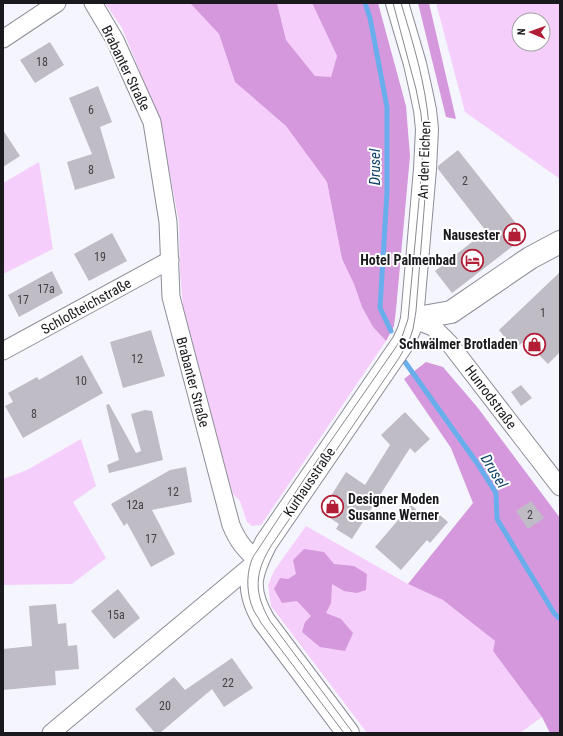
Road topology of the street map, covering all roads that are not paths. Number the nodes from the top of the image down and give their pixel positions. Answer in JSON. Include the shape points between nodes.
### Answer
{"nodes":[{"id":1,"x":57,"y":3,"type":"edge"},
{"id":2,"x":94,"y":3,"type":"edge"},
{"id":3,"x":398,"y":3,"type":"edge"},
{"id":4,"x":3,"y":39,"type":"edge"},
{"id":5,"x":560,"y":242,"type":"edge"},
{"id":6,"x":170,"y":260,"type":"junction"},
{"id":7,"x":412,"y":319,"type":"junction"},
{"id":8,"x":3,"y":351,"type":"edge"},
{"id":9,"x":560,"y":487,"type":"edge"},
{"id":10,"x":257,"y":561,"type":"junction"},
{"id":11,"x":51,"y":733,"type":"edge"},
{"id":12,"x":348,"y":733,"type":"edge"}],
"edges":[{"from":1,"to":4,"type":"street"},
{"from":2,"to":6,"type":"street","name":"Brabanter Straße","via":[[115,40],[152,122],[168,222]]},
{"from":3,"to":7,"type":"street","name":"An den Eichen","via":[[415,64],[427,129]]},
{"from":5,"to":7,"type":"street","via":[[530,258],[451,312]]},
{"from":6,"to":8,"type":"street","name":"Schloßteichstraße"},
{"from":6,"to":10,"type":"street","name":"Brabanter Straße","via":[[171,297],[231,525],[246,551]]},
{"from":7,"to":9,"type":"street","name":"Hunrodstraße","via":[[433,327],[449,342]]},
{"from":7,"to":10,"type":"street","name":"Kurhausstraße","via":[[403,343],[266,543]]},
{"from":10,"to":11,"type":"street","name":"Kurhausstraße"},
{"from":10,"to":12,"type":"street","via":[[252,578],[252,593],[257,609]]}]}
